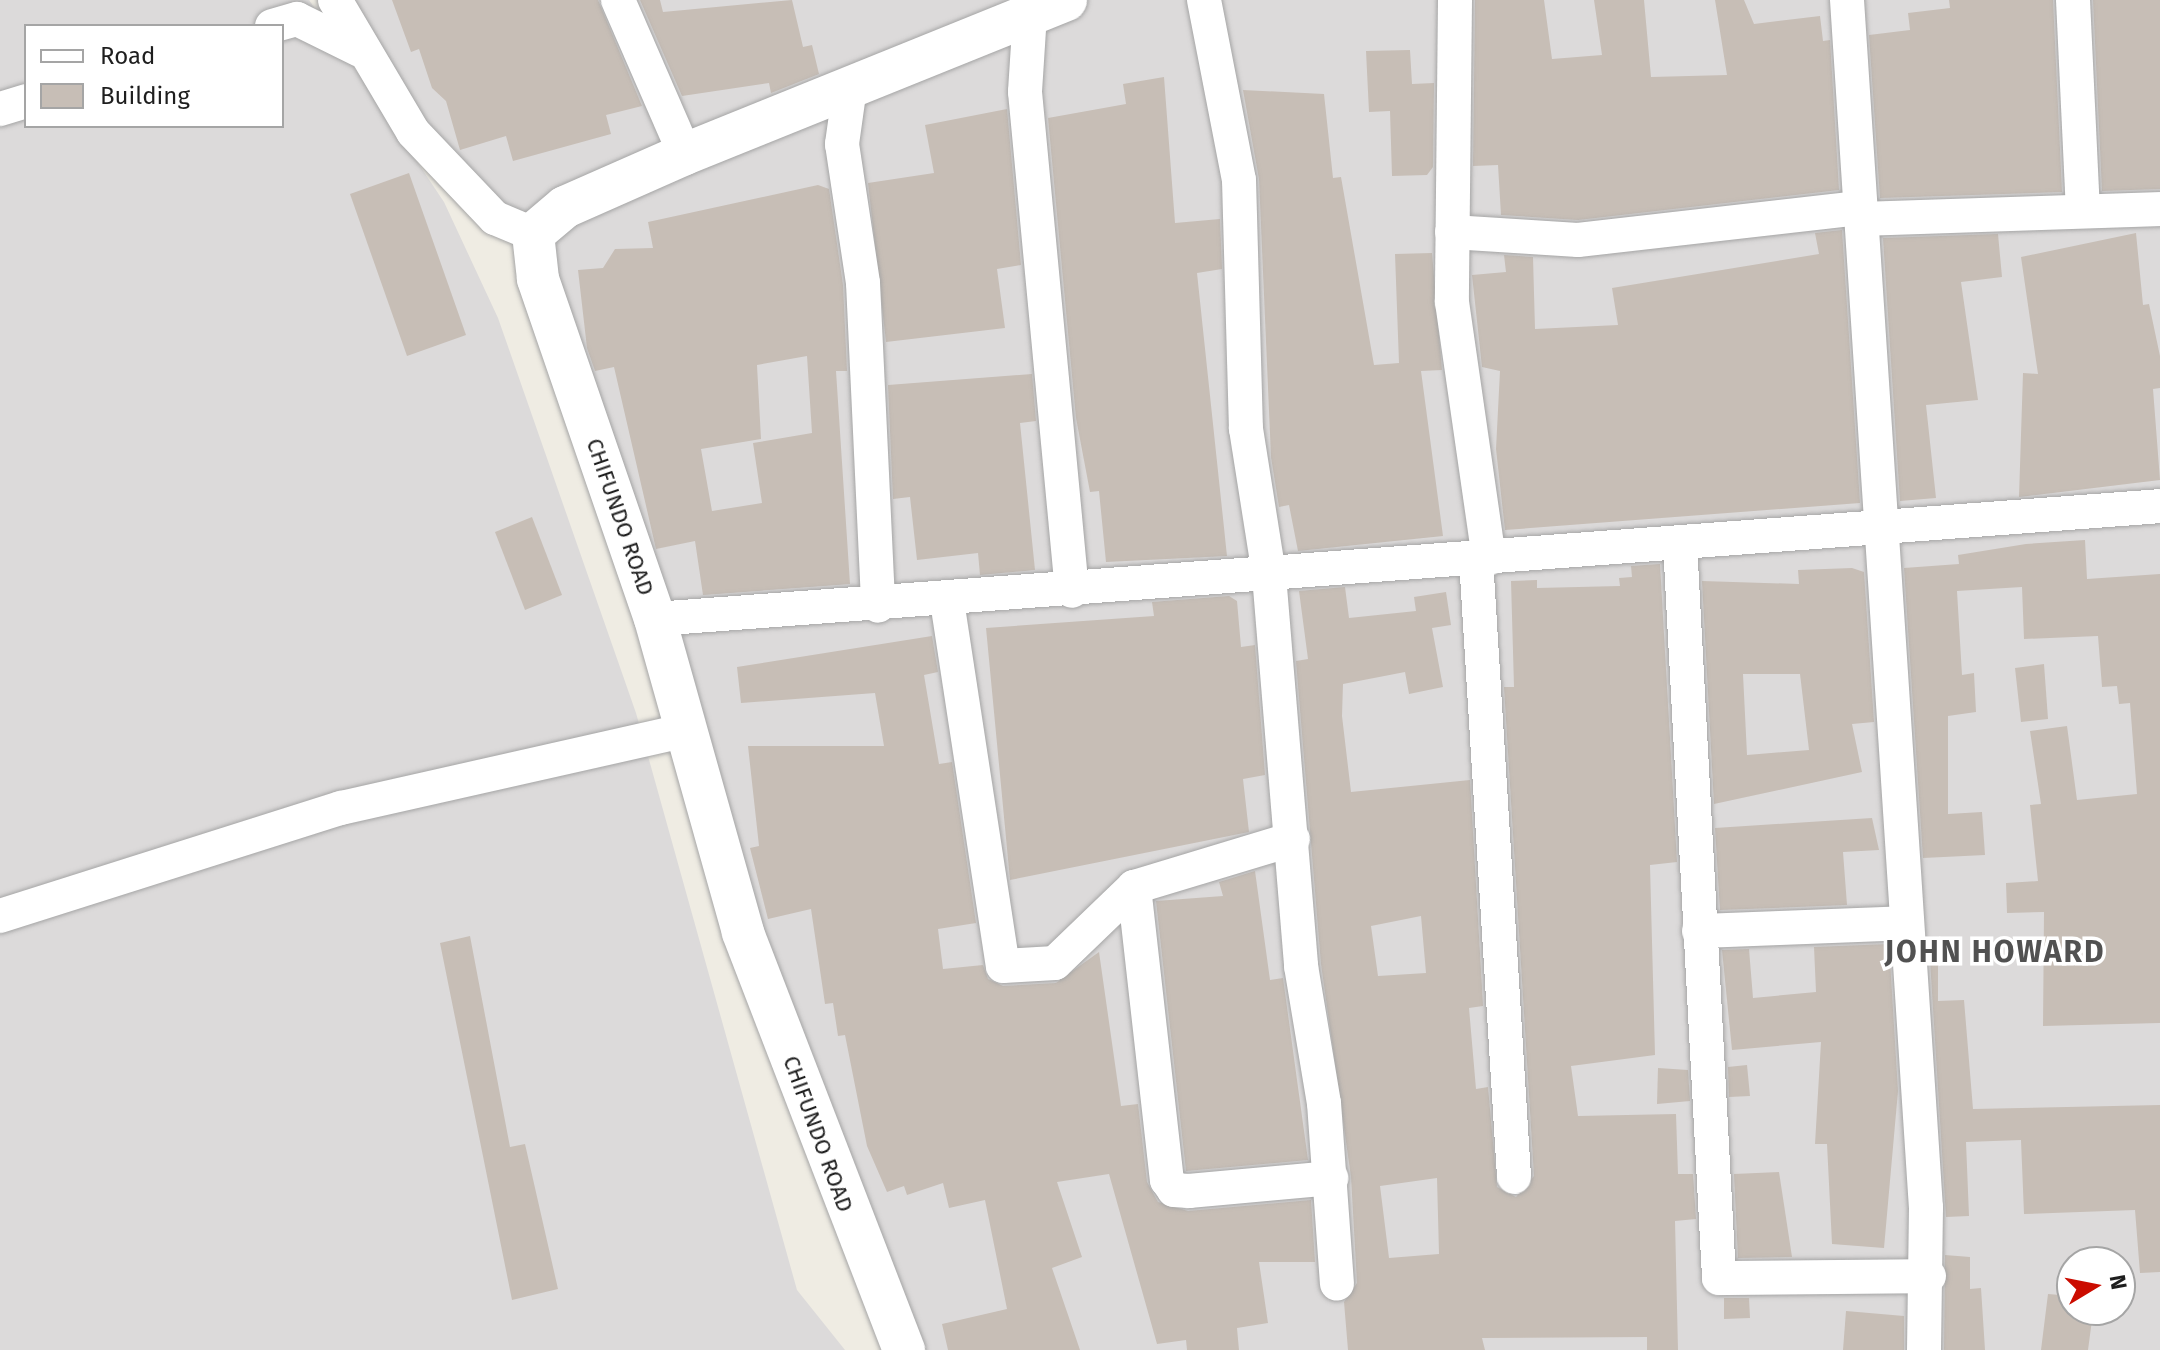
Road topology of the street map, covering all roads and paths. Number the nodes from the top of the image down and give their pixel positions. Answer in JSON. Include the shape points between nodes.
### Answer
{"nodes":[{"id":1,"x":335,"y":0,"type":"edge"},
{"id":2,"x":618,"y":0,"type":"edge"},
{"id":3,"x":1204,"y":0,"type":"edge"},
{"id":4,"x":1455,"y":0,"type":"edge"},
{"id":5,"x":1847,"y":0,"type":"edge"},
{"id":6,"x":2073,"y":0,"type":"edge"},
{"id":7,"x":1023,"y":10,"type":"edge"},
{"id":8,"x":279,"y":24,"type":"edge"},
{"id":9,"x":360,"y":50,"type":"junction"},
{"id":10,"x":850,"y":87,"type":"junction"},
{"id":11,"x":24,"y":102,"type":"edge"},
{"id":12,"x":0,"y":109,"type":"edge"},
{"id":13,"x":685,"y":154,"type":"junction"},
{"id":14,"x":2160,"y":209,"type":"edge"},
{"id":15,"x":2083,"y":211,"type":"junction"},
{"id":16,"x":1862,"y":213,"type":"junction"},
{"id":17,"x":1452,"y":232,"type":"junction"},
{"id":18,"x":533,"y":234,"type":"junction"},
{"id":19,"x":2160,"y":506,"type":"edge"},
{"id":20,"x":1877,"y":528,"type":"junction"},
{"id":21,"x":1680,"y":543,"type":"junction"},
{"id":22,"x":1482,"y":559,"type":"junction"},
{"id":23,"x":1269,"y":575,"type":"junction"},
{"id":24,"x":1072,"y":591,"type":"junction"},
{"id":25,"x":947,"y":601,"type":"junction"},
{"id":26,"x":878,"y":606,"type":"junction"},
{"id":27,"x":655,"y":619,"type":"junction"},
{"id":28,"x":684,"y":731,"type":"junction"},
{"id":29,"x":1293,"y":839,"type":"junction"},
{"id":30,"x":1134,"y":887,"type":"junction"},
{"id":31,"x":0,"y":916,"type":"edge"},
{"id":32,"x":1906,"y":923,"type":"junction"},
{"id":33,"x":1699,"y":931,"type":"junction"},
{"id":34,"x":1514,"y":1177,"type":"dead end"},
{"id":35,"x":1331,"y":1178,"type":"junction"},
{"id":36,"x":1929,"y":1276,"type":"junction"},
{"id":37,"x":1337,"y":1284,"type":"dead end"},
{"id":38,"x":904,"y":1350,"type":"edge"},
{"id":39,"x":1924,"y":1350,"type":"edge"}],
"edges":[{"from":1,"to":9,"type":"street"},
{"from":2,"to":13,"type":"street"},
{"from":3,"to":23,"type":"street","via":[[1239,180],[1245,414]]},
{"from":4,"to":17,"type":"street"},
{"from":5,"to":16,"type":"street"},
{"from":6,"to":15,"type":"street"},
{"from":7,"to":10,"type":"street"},
{"from":7,"to":24,"type":"street","via":[[1025,92]]},
{"from":8,"to":9,"type":"street","via":[[297,19]]},
{"from":9,"to":18,"type":"street","via":[[431,154],[495,218]]},
{"from":10,"to":13,"type":"street"},
{"from":10,"to":26,"type":"street","via":[[842,144],[863,283]]},
{"from":11,"to":12,"type":"street"},
{"from":13,"to":18,"type":"street","via":[[565,207]]},
{"from":14,"to":15,"type":"street"},
{"from":15,"to":16,"type":"street"},
{"from":16,"to":17,"type":"street","via":[[1578,240]]},
{"from":16,"to":20,"type":"street"},
{"from":17,"to":22,"type":"street","via":[[1457,362]]},
{"from":18,"to":27,"type":"street","name":"CHIFUNDO ROAD","via":[[538,279]]},
{"from":19,"to":20,"type":"street"},
{"from":20,"to":21,"type":"street"},
{"from":20,"to":32,"type":"street"},
{"from":21,"to":22,"type":"street"},
{"from":21,"to":33,"type":"street"},
{"from":22,"to":23,"type":"street"},
{"from":22,"to":34,"type":"street"},
{"from":23,"to":24,"type":"street"},
{"from":23,"to":29,"type":"street"},
{"from":24,"to":25,"type":"street"},
{"from":25,"to":26,"type":"street"},
{"from":25,"to":30,"type":"street","via":[[1003,966],[1055,963]]},
{"from":26,"to":27,"type":"street"},
{"from":27,"to":28,"type":"street","name":"CHIFUNDO ROAD"},
{"from":28,"to":31,"type":"street","via":[[341,808]]},
{"from":28,"to":38,"type":"street","name":"CHIFUNDO ROAD","via":[[743,932]]},
{"from":29,"to":30,"type":"street"},
{"from":29,"to":35,"type":"street","via":[[1301,966]]},
{"from":30,"to":35,"type":"street","via":[[1167,1180],[1174,1190],[1189,1191]]},
{"from":32,"to":33,"type":"street"},
{"from":32,"to":36,"type":"street"},
{"from":33,"to":36,"type":"street","via":[[1719,1278]]},
{"from":35,"to":37,"type":"street"},
{"from":36,"to":39,"type":"street"}]}
